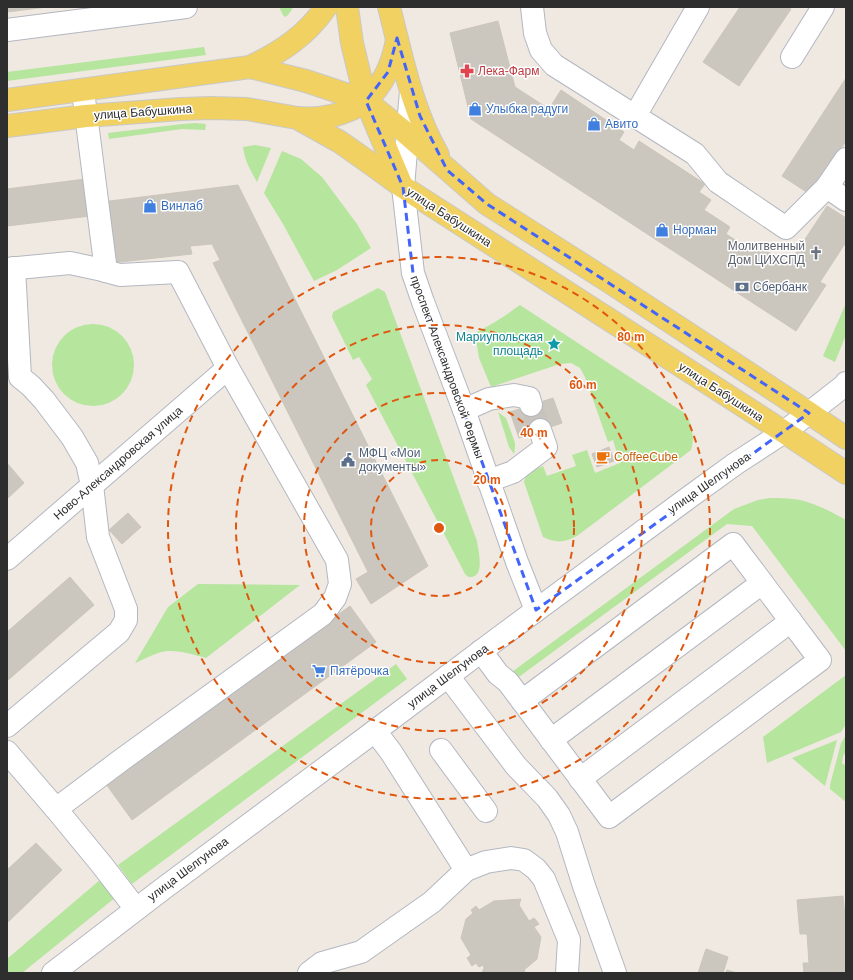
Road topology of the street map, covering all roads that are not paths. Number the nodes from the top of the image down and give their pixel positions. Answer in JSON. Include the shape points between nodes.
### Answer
{"nodes":[{"id":1,"x":186,"y":7,"type":"edge"},
{"id":2,"x":326,"y":7,"type":"edge"},
{"id":3,"x":347,"y":7,"type":"edge"},
{"id":4,"x":389,"y":7,"type":"edge"},
{"id":5,"x":532,"y":7,"type":"edge"},
{"id":6,"x":698,"y":7,"type":"edge"},
{"id":7,"x":823,"y":7,"type":"edge"},
{"id":8,"x":94,"y":12,"type":"edge"},
{"id":9,"x":7,"y":30,"type":"edge"},
{"id":10,"x":397,"y":38,"type":"junction"},
{"id":11,"x":792,"y":56,"type":"dead end"},
{"id":12,"x":250,"y":67,"type":"junction"},
{"id":13,"x":83,"y":91,"type":"junction"},
{"id":14,"x":411,"y":91,"type":"junction"},
{"id":15,"x":7,"y":100,"type":"edge"},
{"id":16,"x":366,"y":101,"type":"junction"},
{"id":17,"x":86,"y":116,"type":"junction"},
{"id":18,"x":635,"y":116,"type":"junction"},
{"id":19,"x":297,"y":118,"type":"junction"},
{"id":20,"x":7,"y":126,"type":"edge"},
{"id":21,"x":407,"y":134,"type":"junction"},
{"id":22,"x":846,"y":158,"type":"edge"},
{"id":23,"x":447,"y":170,"type":"junction"},
{"id":24,"x":403,"y":187,"type":"junction"},
{"id":25,"x":827,"y":187,"type":"junction"},
{"id":26,"x":846,"y":200,"type":"edge"},
{"id":27,"x":10,"y":268,"type":"edge"},
{"id":28,"x":106,"y":271,"type":"junction"},
{"id":29,"x":228,"y":368,"type":"junction"},
{"id":30,"x":13,"y":375,"type":"edge"},
{"id":31,"x":846,"y":383,"type":"edge"},
{"id":32,"x":531,"y":405,"type":"tunnel mouth"},
{"id":33,"x":464,"y":410,"type":"junction"},
{"id":34,"x":809,"y":413,"type":"junction"},
{"id":35,"x":540,"y":430,"type":"tunnel mouth"},
{"id":36,"x":784,"y":432,"type":"junction"},
{"id":37,"x":846,"y":438,"type":"edge"},
{"id":38,"x":846,"y":473,"type":"edge"},
{"id":39,"x":488,"y":481,"type":"junction"},
{"id":40,"x":92,"y":485,"type":"junction"},
{"id":41,"x":7,"y":559,"type":"edge"},
{"id":42,"x":762,"y":583,"type":"junction"},
{"id":43,"x":536,"y":610,"type":"junction"},
{"id":44,"x":791,"y":621,"type":"junction"},
{"id":45,"x":481,"y":651,"type":"junction"},
{"id":46,"x":448,"y":676,"type":"junction"},
{"id":47,"x":522,"y":702,"type":"junction"},
{"id":48,"x":7,"y":726,"type":"edge"},
{"id":49,"x":375,"y":731,"type":"junction"},
{"id":50,"x":551,"y":740,"type":"junction"},
{"id":51,"x":441,"y":750,"type":"dead end"},
{"id":52,"x":7,"y":752,"type":"edge"},
{"id":53,"x":580,"y":779,"type":"junction"},
{"id":54,"x":56,"y":809,"type":"junction"},
{"id":55,"x":486,"y":811,"type":"dead end"},
{"id":56,"x":466,"y":870,"type":"junction"},
{"id":57,"x":136,"y":909,"type":"junction"},
{"id":58,"x":53,"y":973,"type":"edge"},
{"id":59,"x":309,"y":973,"type":"edge"},
{"id":60,"x":567,"y":973,"type":"edge"},
{"id":61,"x":615,"y":973,"type":"edge"}],
"edges":[{"from":1,"to":8,"type":"street"},
{"from":2,"to":12,"type":"main road","via":[[294,42]]},
{"from":3,"to":16,"type":"main road","name":"проспект Александровской Фермы","via":[[352,43]]},
{"from":4,"to":10,"type":"main road","name":"проспект Александровской Фермы"},
{"from":5,"to":18,"type":"street","via":[[535,33],[541,50],[554,65]]},
{"from":6,"to":18,"type":"street"},
{"from":7,"to":11,"type":"street"},
{"from":8,"to":9,"type":"street"},
{"from":10,"to":14,"type":"main road","name":"проспект Александровской Фермы"},
{"from":10,"to":16,"type":"main road","via":[[388,72]]},
{"from":12,"to":13,"type":"main road"},
{"from":12,"to":16,"type":"main road","via":[[306,81]]},
{"from":13,"to":15,"type":"main road"},
{"from":13,"to":17,"type":"street"},
{"from":14,"to":21,"type":"street","name":"проспект Александровской Фермы"},
{"from":14,"to":23,"type":"main road","name":"проспект Александровской Фермы","via":[[430,140]]},
{"from":16,"to":19,"type":"main road","via":[[331,117]]},
{"from":16,"to":21,"type":"main road"},
{"from":16,"to":24,"type":"main road","name":"проспект Александровской Фермы"},
{"from":17,"to":19,"type":"main road","name":"улица Бабушкина","via":[[211,108],[246,109]]},
{"from":17,"to":20,"type":"main road","name":"улица Бабушкина"},
{"from":17,"to":28,"type":"street"},
{"from":18,"to":25,"type":"street","via":[[695,154],[718,182],[786,228]]},
{"from":19,"to":24,"type":"main road","name":"улица Бабушкина","via":[[340,142]]},
{"from":21,"to":23,"type":"main road"},
{"from":21,"to":24,"type":"street","name":"проспект Александровской Фермы"},
{"from":22,"to":25,"type":"street"},
{"from":23,"to":34,"type":"main road","via":[[487,204]]},
{"from":24,"to":33,"type":"street","name":"проспект Александровской Фермы","via":[[413,273]]},
{"from":24,"to":36,"type":"main road","name":"улица Бабушкина"},
{"from":25,"to":26,"type":"street"},
{"from":27,"to":28,"type":"street","via":[[70,263]]},
{"from":27,"to":30,"type":"street"},
{"from":28,"to":29,"type":"street","via":[[120,275],[178,272]]},
{"from":29,"to":40,"type":"street","name":"Ново-Александровская улица"},
{"from":29,"to":54,"type":"street","via":[[337,560],[340,584],[335,598],[323,614]]},
{"from":30,"to":40,"type":"street","via":[[31,386],[72,437],[87,462]]},
{"from":31,"to":34,"type":"street","name":"улица Шелгунова"},
{"from":32,"to":33,"type":"street","via":[[529,398],[514,395],[489,399]]},
{"from":33,"to":39,"type":"street","name":"проспект Александровской Фермы"},
{"from":34,"to":36,"type":"street","name":"улица Шелгунова"},
{"from":34,"to":37,"type":"main road"},
{"from":35,"to":39,"type":"street","via":[[546,447],[513,472]]},
{"from":36,"to":38,"type":"main road","name":"улица Бабушкина"},
{"from":36,"to":43,"type":"street","name":"улица Шелгунова","via":[[730,467]]},
{"from":39,"to":43,"type":"street","name":"проспект Александровской Фермы"},
{"from":40,"to":41,"type":"street","name":"Ново-Александровская улица"},
{"from":40,"to":48,"type":"street","via":[[98,537],[126,609],[126,620],[119,632]]},
{"from":42,"to":44,"type":"street"},
{"from":42,"to":47,"type":"street","via":[[733,544]]},
{"from":42,"to":50,"type":"street"},
{"from":43,"to":45,"type":"street","name":"улица Шелгунова"},
{"from":44,"to":53,"type":"street"},
{"from":44,"to":53,"type":"street","via":[[820,660],[609,817]]},
{"from":45,"to":46,"type":"street","name":"улица Шелгунова"},
{"from":45,"to":47,"type":"street"},
{"from":46,"to":49,"type":"street","name":"улица Шелгунова"},
{"from":46,"to":61,"type":"street","via":[[516,766],[547,798],[559,816],[567,832]]},
{"from":47,"to":50,"type":"street"},
{"from":49,"to":56,"type":"street"},
{"from":49,"to":57,"type":"street","name":"улица Шелгунова"},
{"from":50,"to":53,"type":"street"},
{"from":51,"to":55,"type":"street"},
{"from":52,"to":54,"type":"street"},
{"from":54,"to":57,"type":"street"},
{"from":56,"to":59,"type":"street","via":[[432,902],[361,952],[322,963]]},
{"from":56,"to":60,"type":"street","via":[[486,862],[512,858],[524,860],[536,869],[544,879],[569,940]]},
{"from":57,"to":58,"type":"street","name":"улица Шелгунова"}]}
